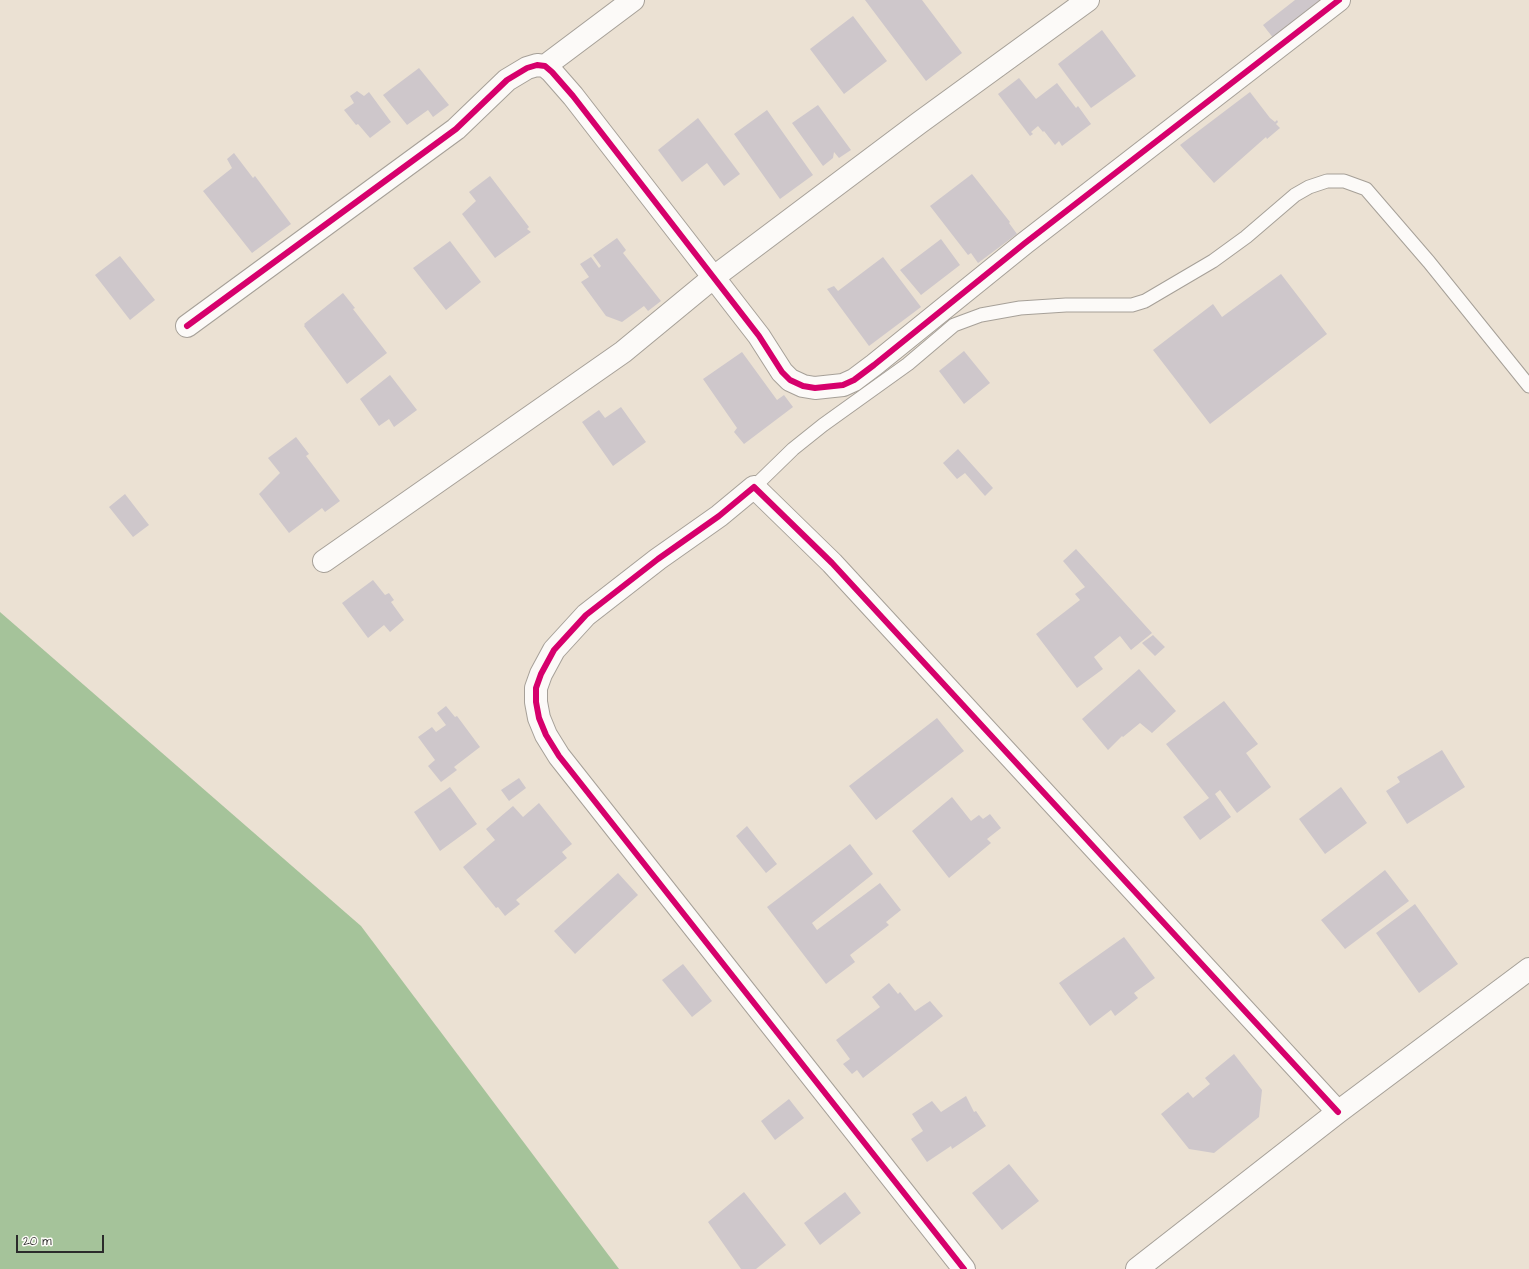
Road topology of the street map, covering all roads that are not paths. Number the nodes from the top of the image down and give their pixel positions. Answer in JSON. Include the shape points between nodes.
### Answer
{"nodes":[{"id":1,"x":633,"y":0,"type":"edge"},
{"id":2,"x":1088,"y":0,"type":"edge"},
{"id":3,"x":1339,"y":0,"type":"edge"},
{"id":4,"x":545,"y":66,"type":"junction"},
{"id":5,"x":714,"y":277,"type":"junction"},
{"id":6,"x":187,"y":326,"type":"dead end"},
{"id":7,"x":1529,"y":386,"type":"edge"},
{"id":8,"x":754,"y":488,"type":"junction"},
{"id":9,"x":324,"y":560,"type":"dead end"},
{"id":10,"x":1529,"y":969,"type":"edge"},
{"id":11,"x":1338,"y":1112,"type":"junction"},
{"id":12,"x":964,"y":1269,"type":"edge"},
{"id":13,"x":1137,"y":1269,"type":"edge"}],
"edges":[{"from":1,"to":4,"type":"street"},
{"from":2,"to":5,"type":"street"},
{"from":3,"to":5,"type":"street","via":[[1031,238],[874,365],[843,385],[815,388],[790,380]]},
{"from":4,"to":5,"type":"street","via":[[573,96]]},
{"from":4,"to":6,"type":"street","via":[[527,68],[507,80],[456,129]]},
{"from":5,"to":9,"type":"street","via":[[622,352]]},
{"from":7,"to":8,"type":"lane","via":[[1429,262],[1366,189],[1344,181],[1327,181],[1295,195],[1246,237],[1145,301],[1132,305],[1020,308],[981,315],[954,325],[908,364],[793,449]]},
{"from":8,"to":11,"type":"street","via":[[832,564]]},
{"from":8,"to":12,"type":"street","via":[[586,615],[554,650],[541,674],[536,688],[539,718],[559,756]]},
{"from":10,"to":11,"type":"street"},
{"from":11,"to":13,"type":"street"}]}
